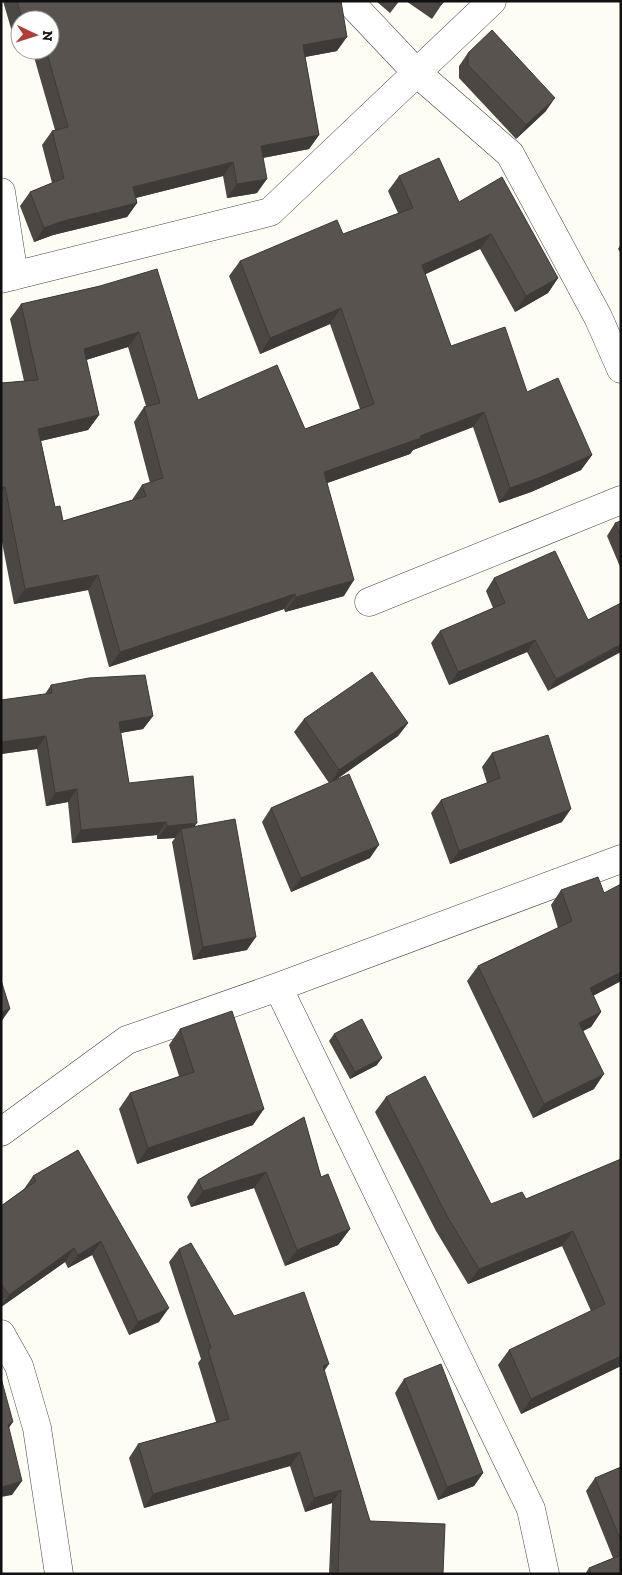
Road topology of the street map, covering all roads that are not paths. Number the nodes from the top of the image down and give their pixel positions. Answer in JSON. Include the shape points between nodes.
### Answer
{"nodes":[{"id":1,"x":348,"y":1,"type":"edge"},
{"id":2,"x":492,"y":1,"type":"edge"},
{"id":3,"x":416,"y":72,"type":"junction"},
{"id":4,"x":1,"y":192,"type":"edge"},
{"id":5,"x":8,"y":277,"type":"edge"},
{"id":6,"x":621,"y":369,"type":"edge"},
{"id":7,"x":621,"y":500,"type":"edge"},
{"id":8,"x":369,"y":602,"type":"dead end"},
{"id":9,"x":621,"y":858,"type":"edge"},
{"id":10,"x":278,"y":987,"type":"junction"},
{"id":11,"x":1,"y":1132,"type":"edge"},
{"id":12,"x":1,"y":1334,"type":"edge"},
{"id":13,"x":59,"y":1574,"type":"edge"},
{"id":14,"x":545,"y":1574,"type":"edge"}],
"edges":[{"from":1,"to":3,"type":"street"},
{"from":2,"to":3,"type":"street"},
{"from":3,"to":5,"type":"street","via":[[270,212]]},
{"from":3,"to":6,"type":"street","via":[[510,154],[598,317]]},
{"from":4,"to":5,"type":"street"},
{"from":7,"to":8,"type":"street"},
{"from":9,"to":10,"type":"street"},
{"from":10,"to":11,"type":"street","via":[[127,1040]]},
{"from":10,"to":14,"type":"street","via":[[531,1509]]},
{"from":12,"to":13,"type":"street","via":[[19,1366],[37,1428]]}]}
